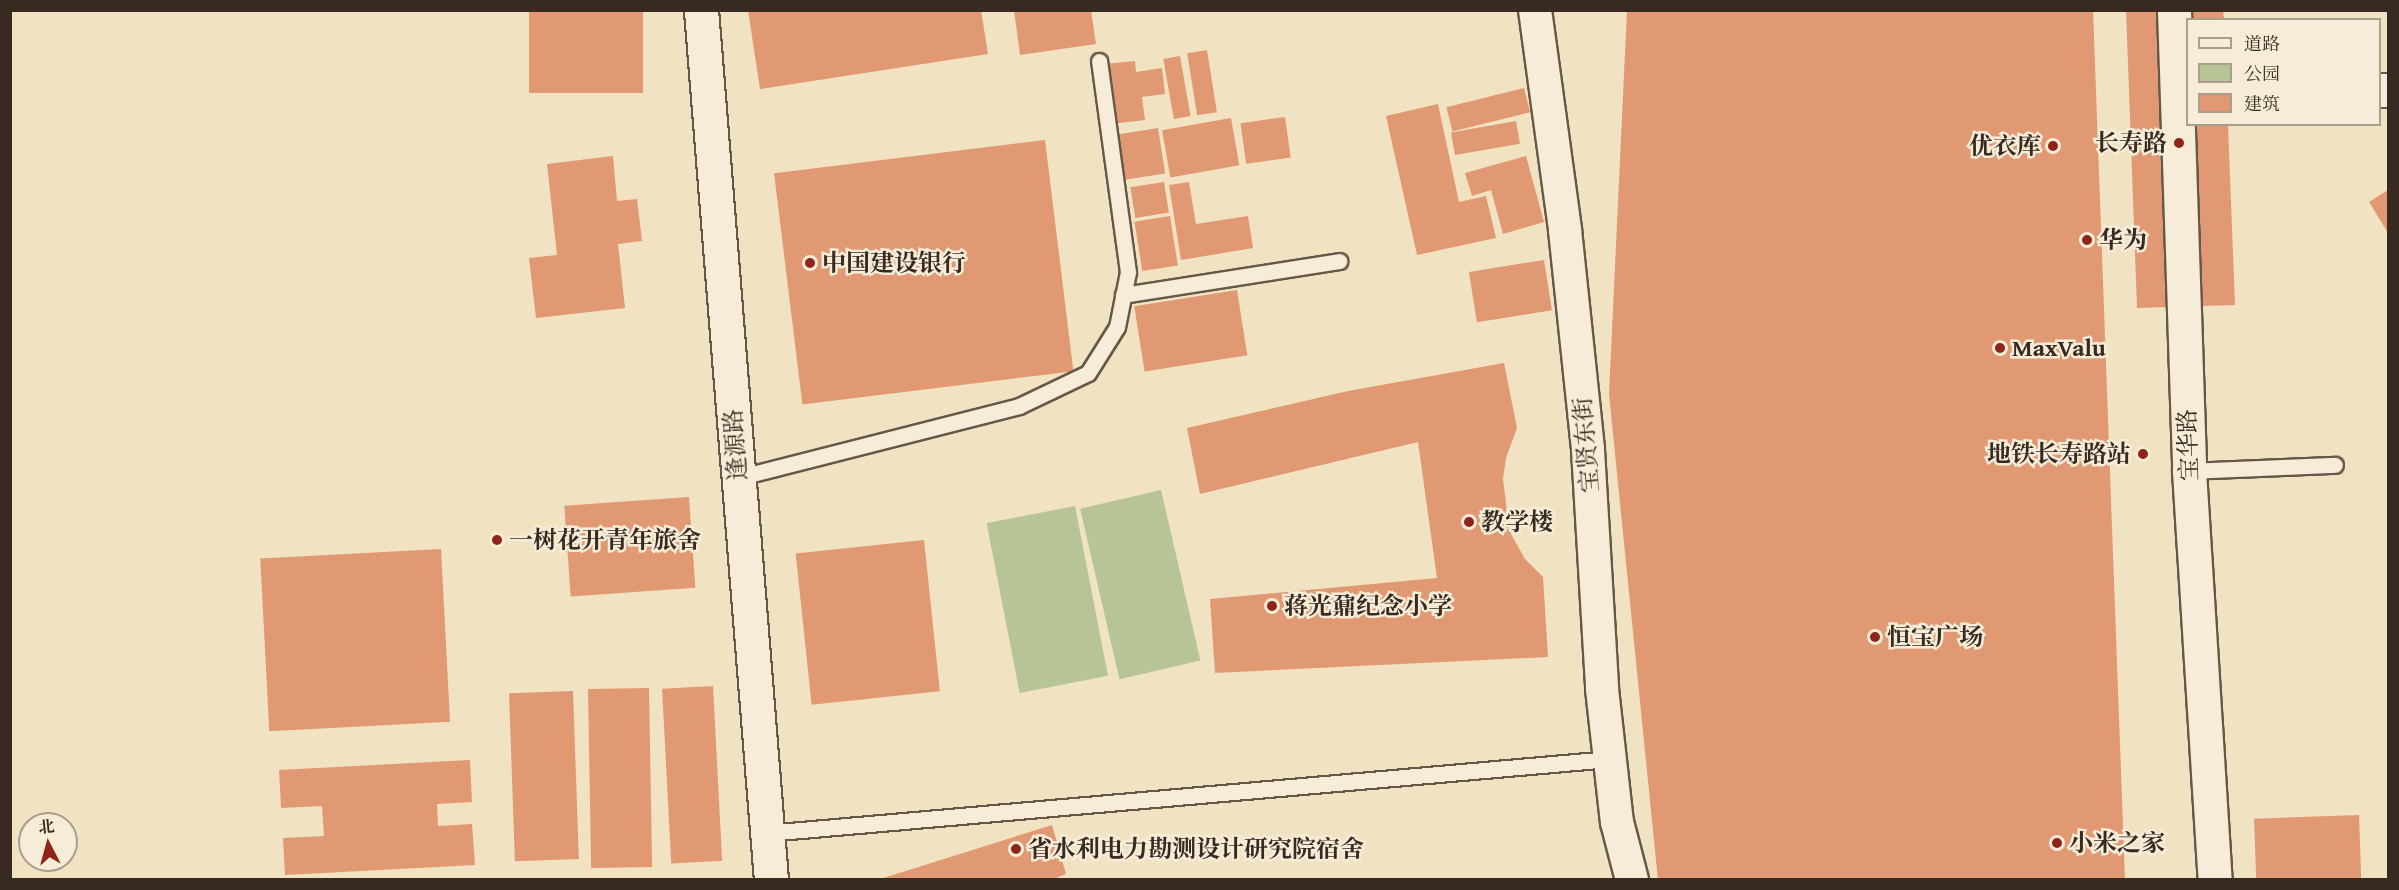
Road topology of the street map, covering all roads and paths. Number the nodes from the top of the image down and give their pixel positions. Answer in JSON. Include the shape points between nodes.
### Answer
{"nodes":[{"id":1,"x":701,"y":10,"type":"edge"},
{"id":2,"x":1534,"y":10,"type":"edge"},
{"id":3,"x":2174,"y":10,"type":"edge"},
{"id":4,"x":1099,"y":61,"type":"dead end"},
{"id":5,"x":2181,"y":88,"type":"edge"},
{"id":6,"x":1339,"y":261,"type":"dead end"},
{"id":7,"x":1123,"y":296,"type":"junction"},
{"id":8,"x":2335,"y":465,"type":"dead end"},
{"id":9,"x":2189,"y":471,"type":"junction"},
{"id":10,"x":737,"y":478,"type":"junction"},
{"id":11,"x":1610,"y":759,"type":"junction"},
{"id":12,"x":767,"y":833,"type":"junction"},
{"id":13,"x":771,"y":879,"type":"edge"},
{"id":14,"x":1632,"y":879,"type":"edge"},
{"id":15,"x":2215,"y":879,"type":"edge"}],
"edges":[{"from":1,"to":10,"type":"street","name":"逢源路"},
{"from":2,"to":11,"type":"street","name":"宝贤东街","via":[[1565,230],[1588,450],[1602,689]]},
{"from":3,"to":5,"type":"street","name":"宝华路"},
{"from":4,"to":7,"type":"lane","via":[[1128,272]]},
{"from":5,"to":9,"type":"street","name":"宝华路"},
{"from":6,"to":7,"type":"lane"},
{"from":7,"to":10,"type":"lane","via":[[1117,327],[1088,373],[1078,378],[1019,405]]},
{"from":8,"to":9,"type":"lane"},
{"from":9,"to":15,"type":"street","name":"宝华路"},
{"from":10,"to":12,"type":"street","name":"逢源路"},
{"from":11,"to":12,"type":"lane"},
{"from":11,"to":14,"type":"street","name":"宝贤东街","via":[[1617,822]]},
{"from":12,"to":13,"type":"street","name":"逢源路"}]}
